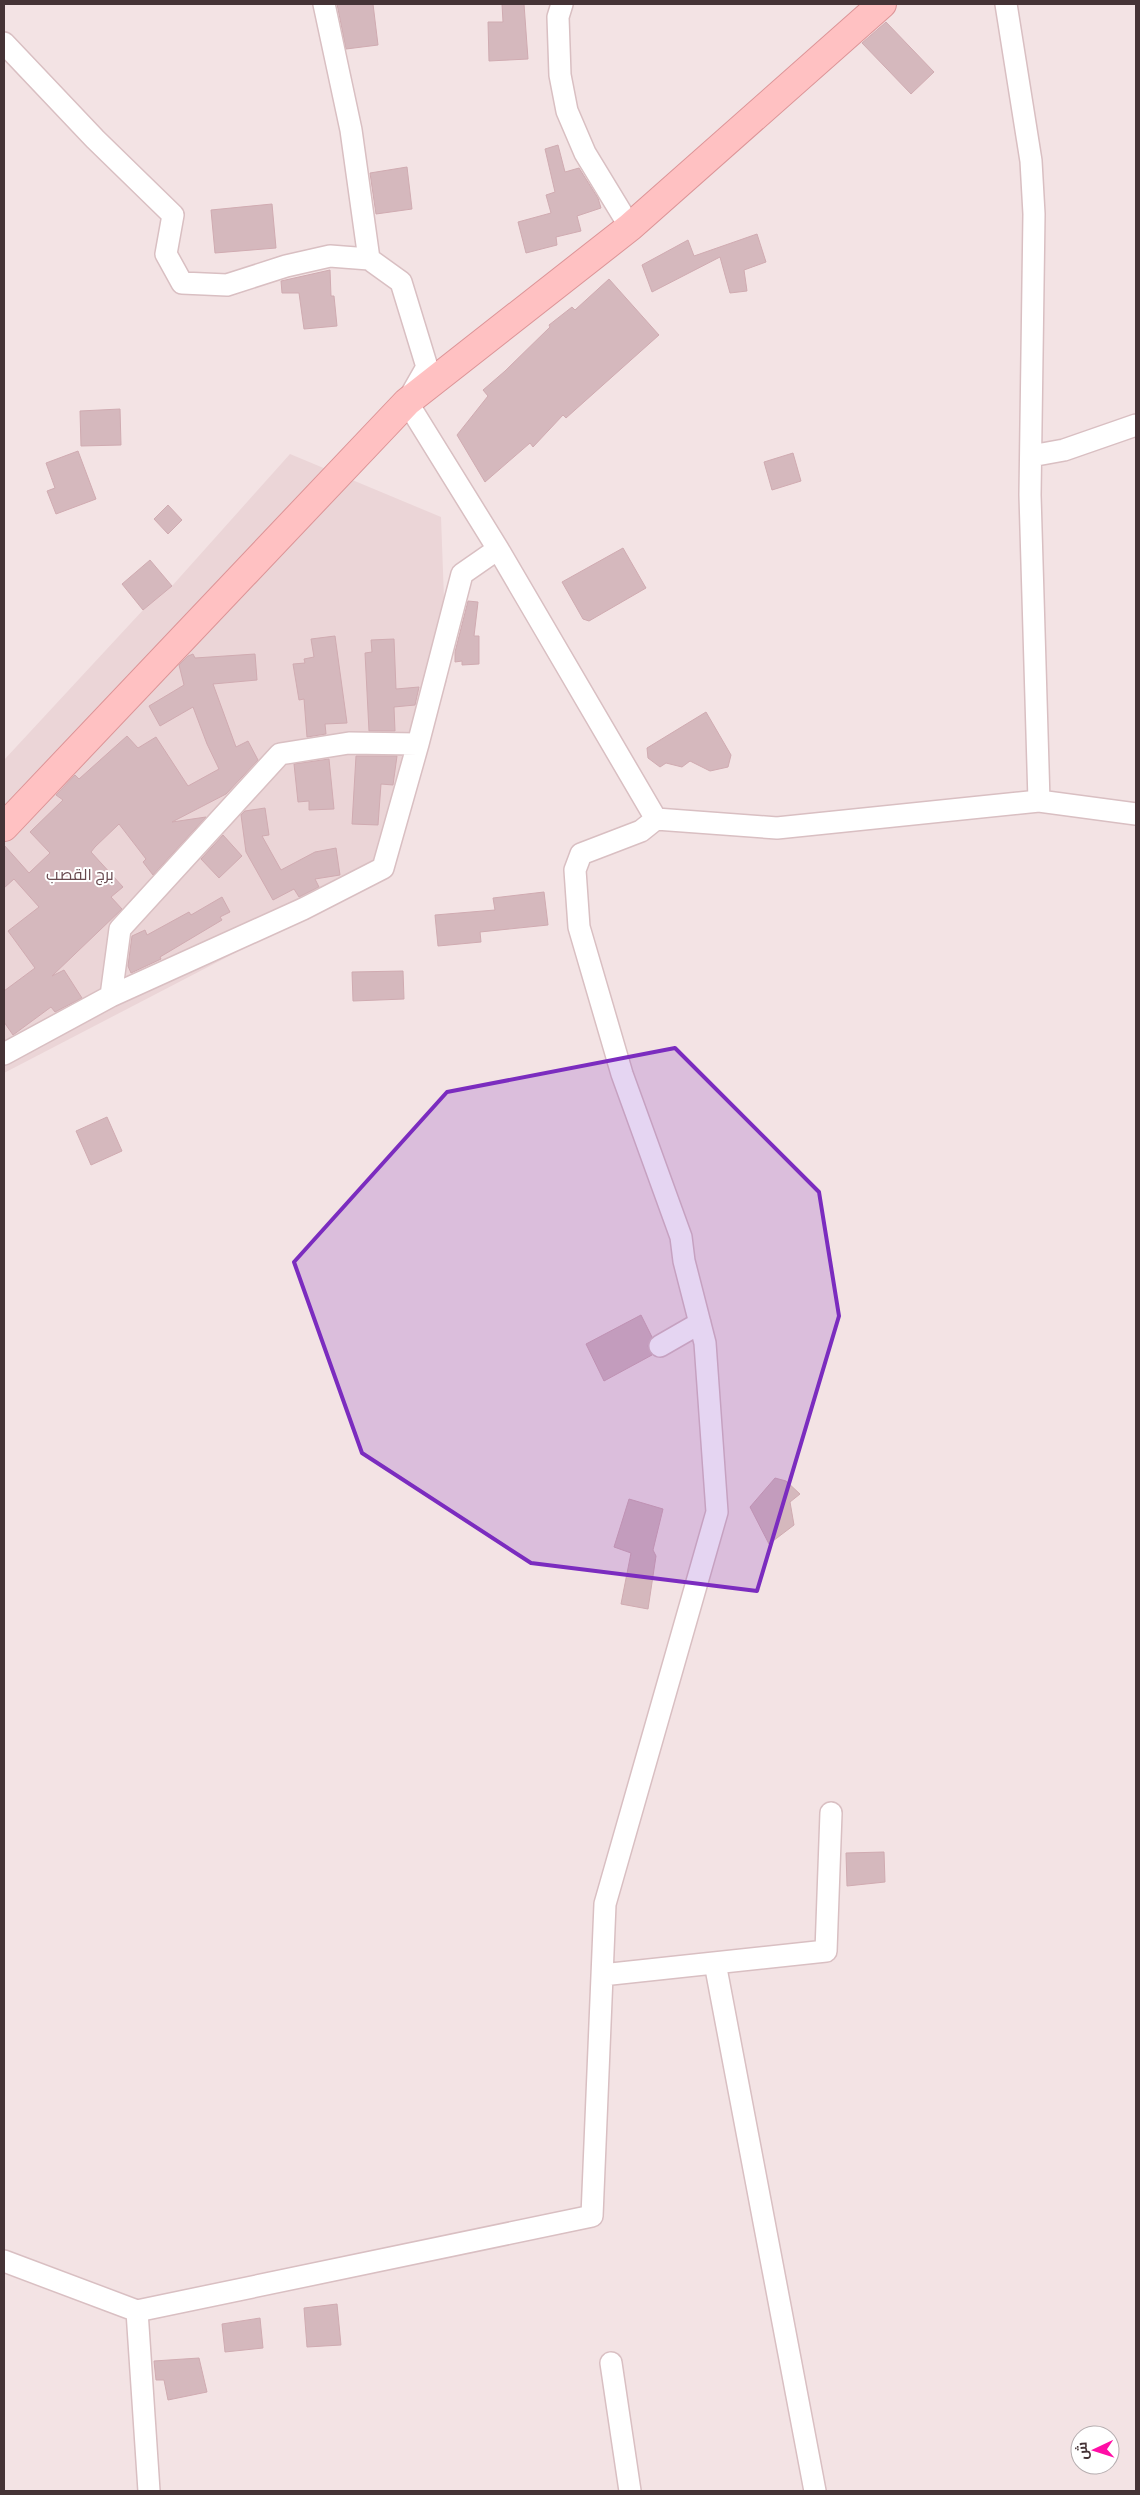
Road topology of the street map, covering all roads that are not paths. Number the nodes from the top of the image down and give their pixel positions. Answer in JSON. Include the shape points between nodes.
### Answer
{"nodes":[{"id":1,"x":324,"y":4,"type":"edge"},
{"id":2,"x":562,"y":4,"type":"edge"},
{"id":3,"x":882,"y":4,"type":"edge"},
{"id":4,"x":1006,"y":4,"type":"edge"},
{"id":5,"x":4,"y":44,"type":"edge"},
{"id":6,"x":630,"y":227,"type":"junction"},
{"id":7,"x":369,"y":259,"type":"junction"},
{"id":8,"x":407,"y":402,"type":"junction"},
{"id":9,"x":1136,"y":425,"type":"edge"},
{"id":10,"x":1031,"y":456,"type":"junction"},
{"id":11,"x":498,"y":549,"type":"junction"},
{"id":12,"x":418,"y":744,"type":"junction"},
{"id":13,"x":1039,"y":801,"type":"junction"},
{"id":14,"x":1136,"y":814,"type":"edge"},
{"id":15,"x":656,"y":819,"type":"junction"},
{"id":16,"x":4,"y":827,"type":"edge"},
{"id":17,"x":111,"y":996,"type":"junction"},
{"id":18,"x":4,"y":1054,"type":"edge"},
{"id":19,"x":700,"y":1323,"type":"junction"},
{"id":20,"x":660,"y":1346,"type":"dead end"},
{"id":21,"x":831,"y":1813,"type":"dead end"},
{"id":22,"x":715,"y":1963,"type":"junction"},
{"id":23,"x":602,"y":1975,"type":"junction"},
{"id":24,"x":4,"y":2261,"type":"edge"},
{"id":25,"x":137,"y":2311,"type":"junction"},
{"id":26,"x":611,"y":2363,"type":"dead end"},
{"id":27,"x":149,"y":2491,"type":"edge"},
{"id":28,"x":630,"y":2491,"type":"edge"},
{"id":29,"x":815,"y":2491,"type":"edge"}],
"edges":[{"from":1,"to":7,"type":"street","via":[[351,130]]},
{"from":2,"to":6,"type":"street","via":[[558,17],[560,75],[567,111],[585,153]]},
{"from":3,"to":6,"type":"main road"},
{"from":4,"to":10,"type":"street","via":[[1030,161],[1034,214]]},
{"from":5,"to":7,"type":"street","via":[[95,140],[173,215],[166,254],[182,283],[227,285],[330,256]]},
{"from":6,"to":8,"type":"main road"},
{"from":7,"to":8,"type":"street","via":[[401,282],[427,367]]},
{"from":8,"to":11,"type":"street"},
{"from":8,"to":16,"type":"main road"},
{"from":9,"to":10,"type":"street","via":[[1064,450]]},
{"from":10,"to":13,"type":"street"},
{"from":11,"to":12,"type":"street","via":[[462,574]]},
{"from":11,"to":15,"type":"street"},
{"from":12,"to":17,"type":"street","via":[[383,868],[303,909]]},
{"from":12,"to":17,"type":"street","via":[[349,743],[280,754],[120,929]]},
{"from":13,"to":14,"type":"street"},
{"from":13,"to":15,"type":"street","via":[[777,828]]},
{"from":15,"to":19,"type":"street","via":[[641,831],[581,854],[575,870],[578,928],[622,1074],[681,1237]]},
{"from":17,"to":18,"type":"street"},
{"from":19,"to":20,"type":"street"},
{"from":19,"to":23,"type":"street","via":[[705,1343],[716,1512],[606,1904]]},
{"from":21,"to":22,"type":"street","via":[[826,1951]]},
{"from":22,"to":23,"type":"street"},
{"from":22,"to":29,"type":"street"},
{"from":23,"to":25,"type":"street","via":[[592,2216]]},
{"from":24,"to":25,"type":"street"},
{"from":25,"to":27,"type":"street"},
{"from":26,"to":28,"type":"street"}]}
